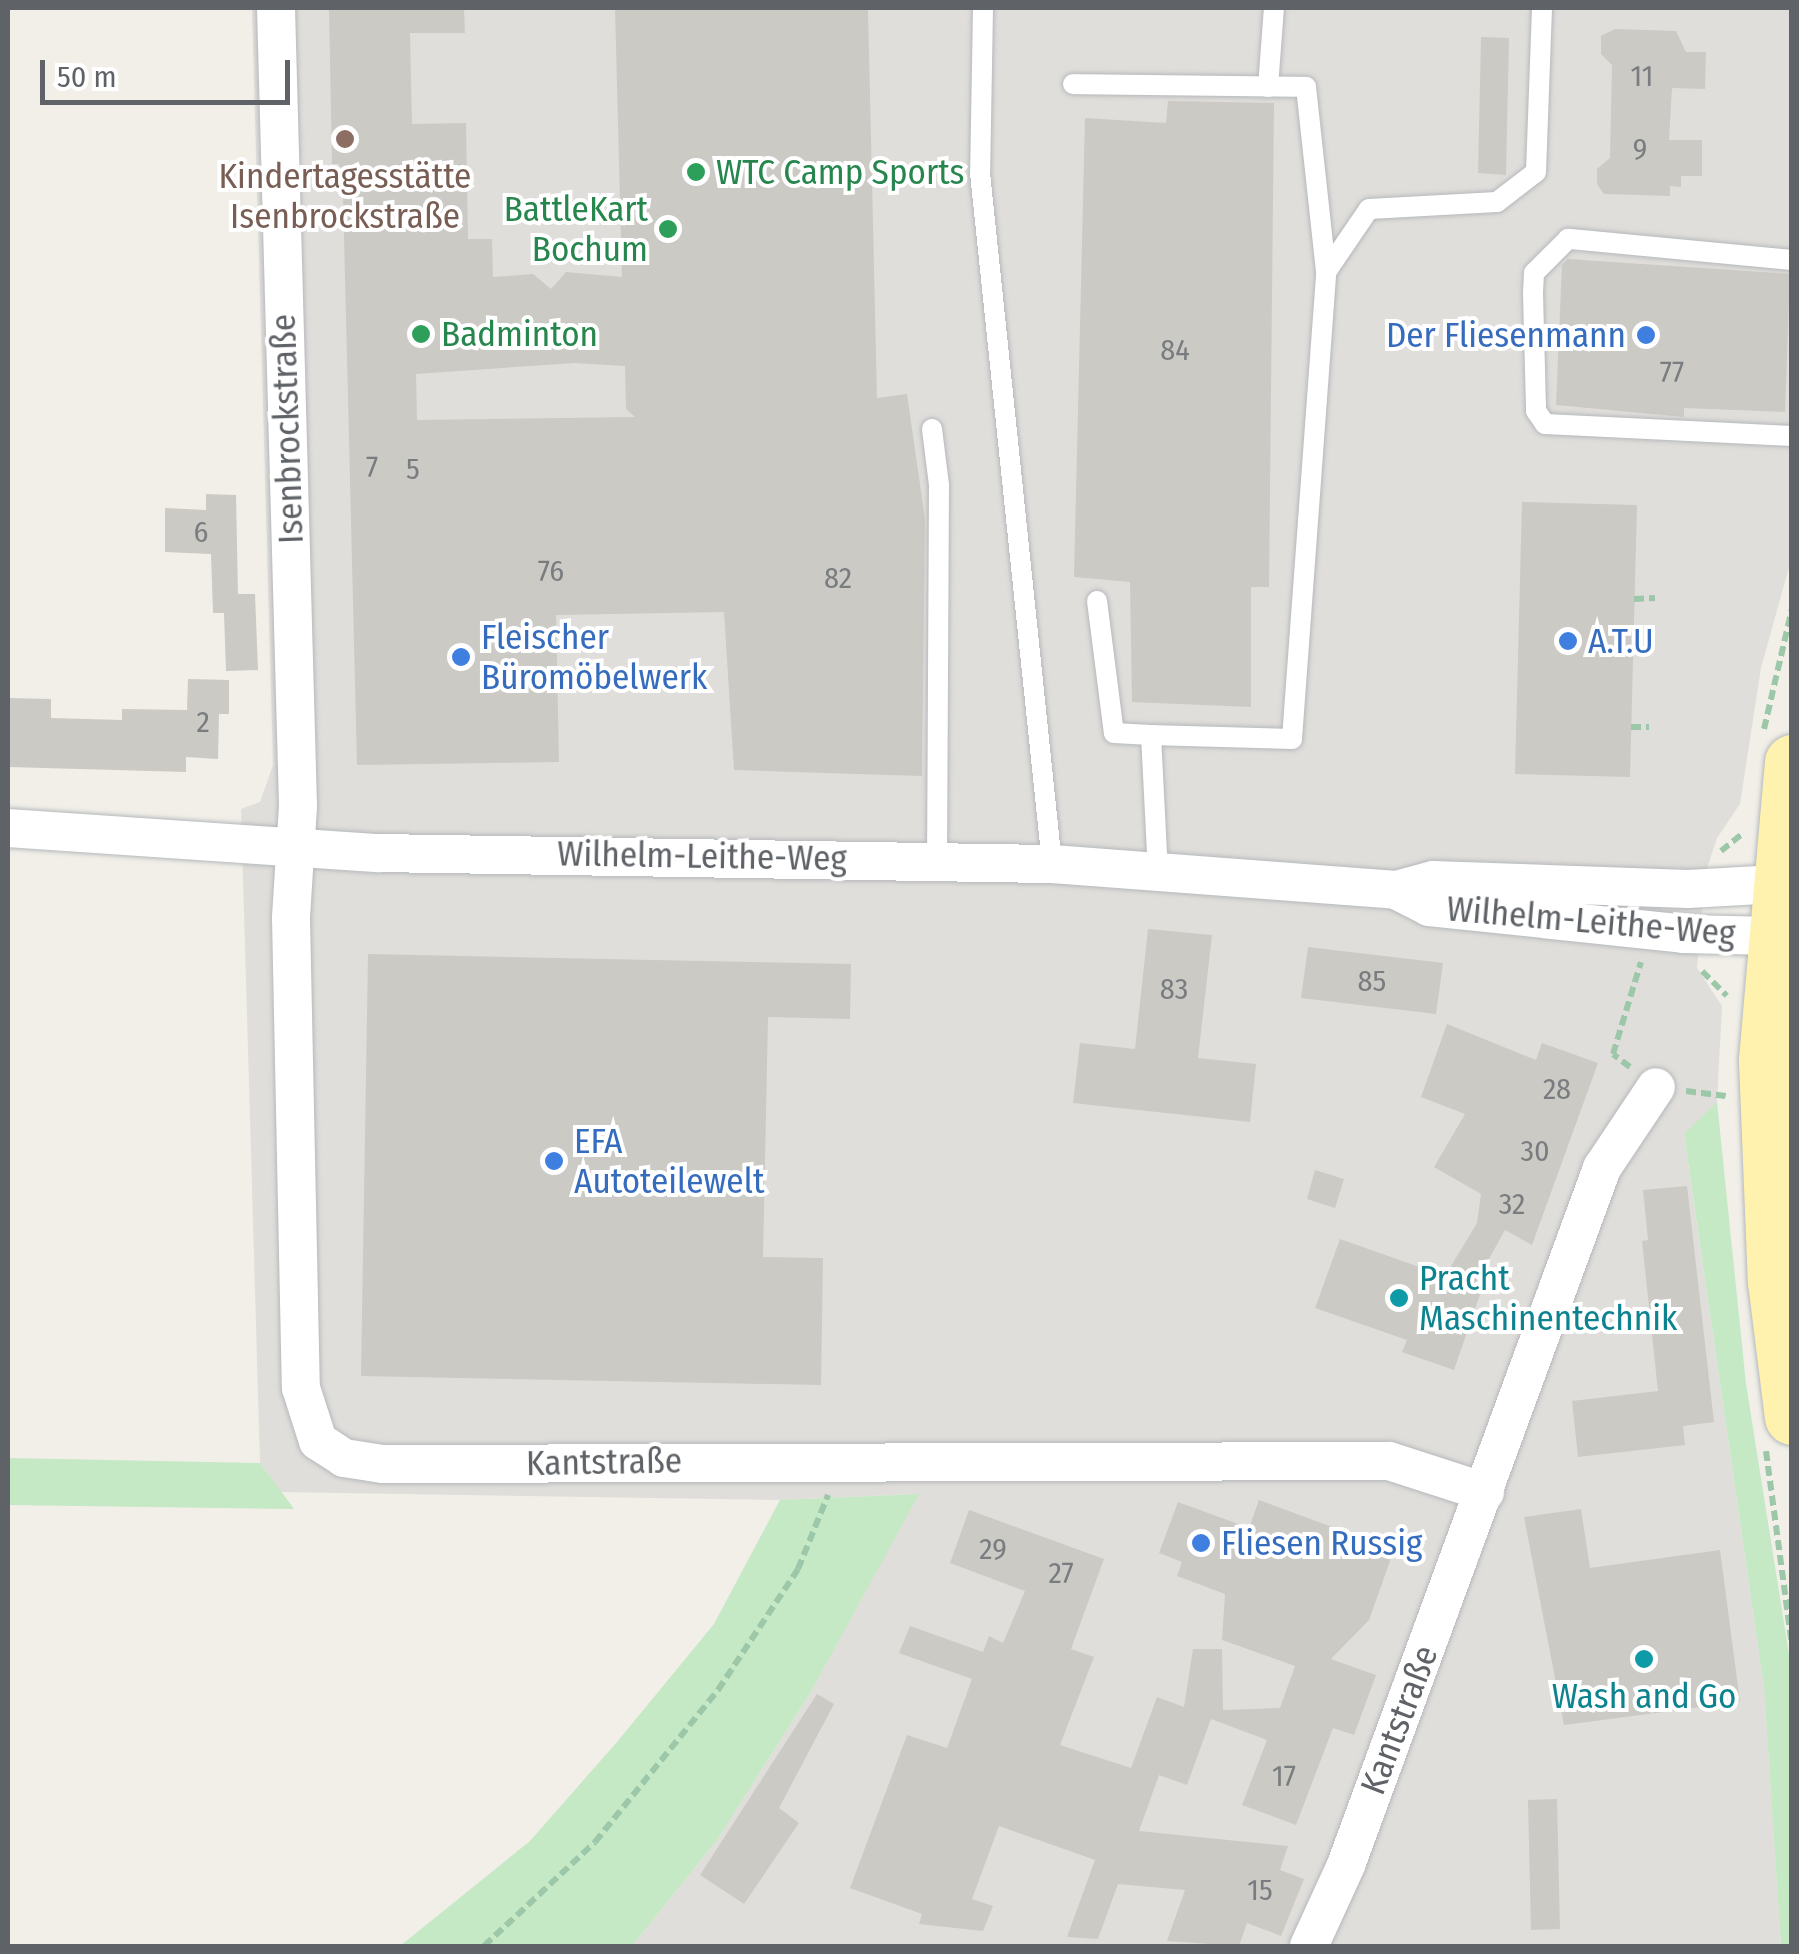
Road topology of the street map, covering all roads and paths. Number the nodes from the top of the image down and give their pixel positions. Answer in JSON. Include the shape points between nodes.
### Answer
{"nodes":[{"id":1,"x":276,"y":8,"type":"edge"},
{"id":2,"x":983,"y":8,"type":"edge"},
{"id":3,"x":1274,"y":8,"type":"edge"},
{"id":4,"x":1542,"y":8,"type":"edge"},
{"id":5,"x":1073,"y":84,"type":"dead end"},
{"id":6,"x":1268,"y":87,"type":"junction"},
{"id":7,"x":1792,"y":260,"type":"edge"},
{"id":8,"x":1326,"y":272,"type":"junction"},
{"id":9,"x":932,"y":429,"type":"dead end"},
{"id":10,"x":1792,"y":436,"type":"edge"},
{"id":11,"x":1654,"y":598,"type":"dead end"},
{"id":12,"x":1634,"y":599,"type":"dead end"},
{"id":13,"x":1097,"y":600,"type":"dead end"},
{"id":14,"x":1631,"y":727,"type":"dead end"},
{"id":15,"x":1650,"y":727,"type":"dead end"},
{"id":16,"x":1151,"y":736,"type":"junction"},
{"id":17,"x":1792,"y":762,"type":"edge"},
{"id":18,"x":8,"y":828,"type":"edge"},
{"id":19,"x":296,"y":850,"type":"junction"},
{"id":20,"x":937,"y":860,"type":"junction"},
{"id":21,"x":1052,"y":864,"type":"junction"},
{"id":22,"x":1158,"y":871,"type":"junction"},
{"id":23,"x":1396,"y":890,"type":"junction"},
{"id":24,"x":1784,"y":909,"type":"edge"},
{"id":25,"x":1660,"y":961,"type":"dead end"},
{"id":26,"x":1656,"y":1087,"type":"joint"},
{"id":27,"x":1792,"y":1417,"type":"edge"},
{"id":28,"x":833,"y":1460,"type":"junction"},
{"id":29,"x":1484,"y":1492,"type":"junction"},
{"id":30,"x":484,"y":1946,"type":"edge"},
{"id":31,"x":1309,"y":1946,"type":"edge"}],
"edges":[{"from":1,"to":19,"type":"street","name":"Isenbrockstraße"},
{"from":2,"to":21,"type":"lane","via":[[980,173]]},
{"from":3,"to":6,"type":"lane"},
{"from":4,"to":8,"type":"lane","via":[[1536,172],[1497,202],[1369,209]]},
{"from":5,"to":6,"type":"lane"},
{"from":6,"to":8,"type":"lane","via":[[1306,88]]},
{"from":7,"to":10,"type":"lane","via":[[1568,239],[1534,274],[1533,293],[1536,412],[1545,424]]},
{"from":8,"to":16,"type":"lane","via":[[1292,739]]},
{"from":9,"to":20,"type":"lane","via":[[939,485]]},
{"from":11,"to":12,"type":"path"},
{"from":13,"to":16,"type":"lane","via":[[1114,733]]},
{"from":14,"to":15,"type":"path"},
{"from":16,"to":22,"type":"lane"},
{"from":17,"to":24,"type":"main road"},
{"from":18,"to":19,"type":"street","name":"Wilhelm-Leithe-Weg"},
{"from":19,"to":20,"type":"street","name":"Wilhelm-Leithe-Weg"},
{"from":19,"to":28,"type":"street","name":"Kantstraße","via":[[291,918],[301,1388],[318,1441],[344,1458],[383,1464]]},
{"from":20,"to":21,"type":"street","name":"Wilhelm-Leithe-Weg"},
{"from":21,"to":22,"type":"street","name":"Wilhelm-Leithe-Weg"},
{"from":22,"to":23,"type":"street","name":"Wilhelm-Leithe-Weg"},
{"from":23,"to":24,"type":"street","name":"Wilhelm-Leithe-Weg","via":[[1433,880],[1688,889]]},
{"from":23,"to":24,"type":"street","name":"Wilhelm-Leithe-Weg","via":[[1429,907],[1684,934]]},
{"from":24,"to":27,"type":"main road","via":[[1766,1062],[1775,1281]]},
{"from":25,"to":26,"type":"path","via":[[1642,959],[1613,1054]]},
{"from":26,"to":29,"type":"street","name":"Kantstraße","via":[[1602,1168]]},
{"from":28,"to":29,"type":"street","name":"Kantstraße","via":[[1388,1461]]},
{"from":28,"to":30,"type":"path","via":[[828,1494],[798,1569],[766,1624],[595,1842]]},
{"from":29,"to":31,"type":"street","name":"Kantstraße"}]}
